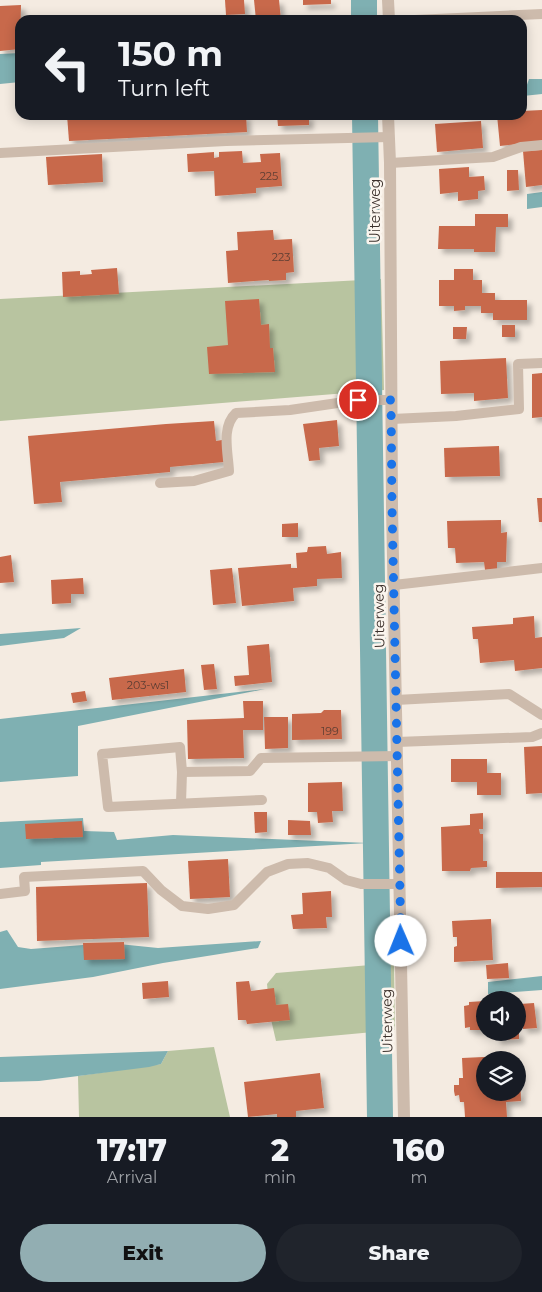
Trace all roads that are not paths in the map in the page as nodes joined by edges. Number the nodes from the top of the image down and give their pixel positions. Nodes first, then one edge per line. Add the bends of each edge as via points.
1 (388, 0) edge
2 (542, 14) edge
3 (389, 15) edge
4 (521, 15) edge
5 (388, 120) edge
6 (389, 137) junction
7 (542, 145) edge
8 (0, 153) edge
9 (390, 163) junction
10 (542, 363) edge
11 (391, 400) junction
12 (392, 419) junction
13 (160, 483) dead end
14 (542, 568) edge
15 (394, 585) junction
16 (396, 700) junction
17 (542, 715) edge
18 (542, 733) edge
19 (397, 742) junction
20 (397, 756) junction
21 (182, 772) junction
22 (262, 800) dead end
23 (181, 804) junction
24 (400, 884) junction
25 (0, 894) edge
26 (404, 1117) edge

1 - 3 street
2 - 4 lane
5 - 6 street, Uiterweg
6 - 8 lane via 226,141
6 - 9 street, Uiterweg
7 - 9 lane via 521,147 493,157
9 - 11 street, Uiterweg
10 - 12 lane via 518,364 519,409
11 - 12 street, Uiterweg
11 - 13 lane via 358,400 290,410 236,413 228,424 229,471 194,481
12 - 15 street, Uiterweg
14 - 15 lane
15 - 16 street, Uiterweg
16 - 17 lane via 509,694
16 - 19 street, Uiterweg
18 - 19 lane via 532,737
19 - 20 street, Uiterweg
20 - 21 lane via 262,758 250,770
20 - 24 street, Uiterweg
21 - 23 lane
21 - 23 lane via 180,747 102,754 108,807
22 - 23 lane
24 - 25 lane via 369,885 346,880 328,868 308,863 288,864 267,872 234,905 208,909 182,906 142,871 24,877 25,891
24 - 26 street, Uiterweg

